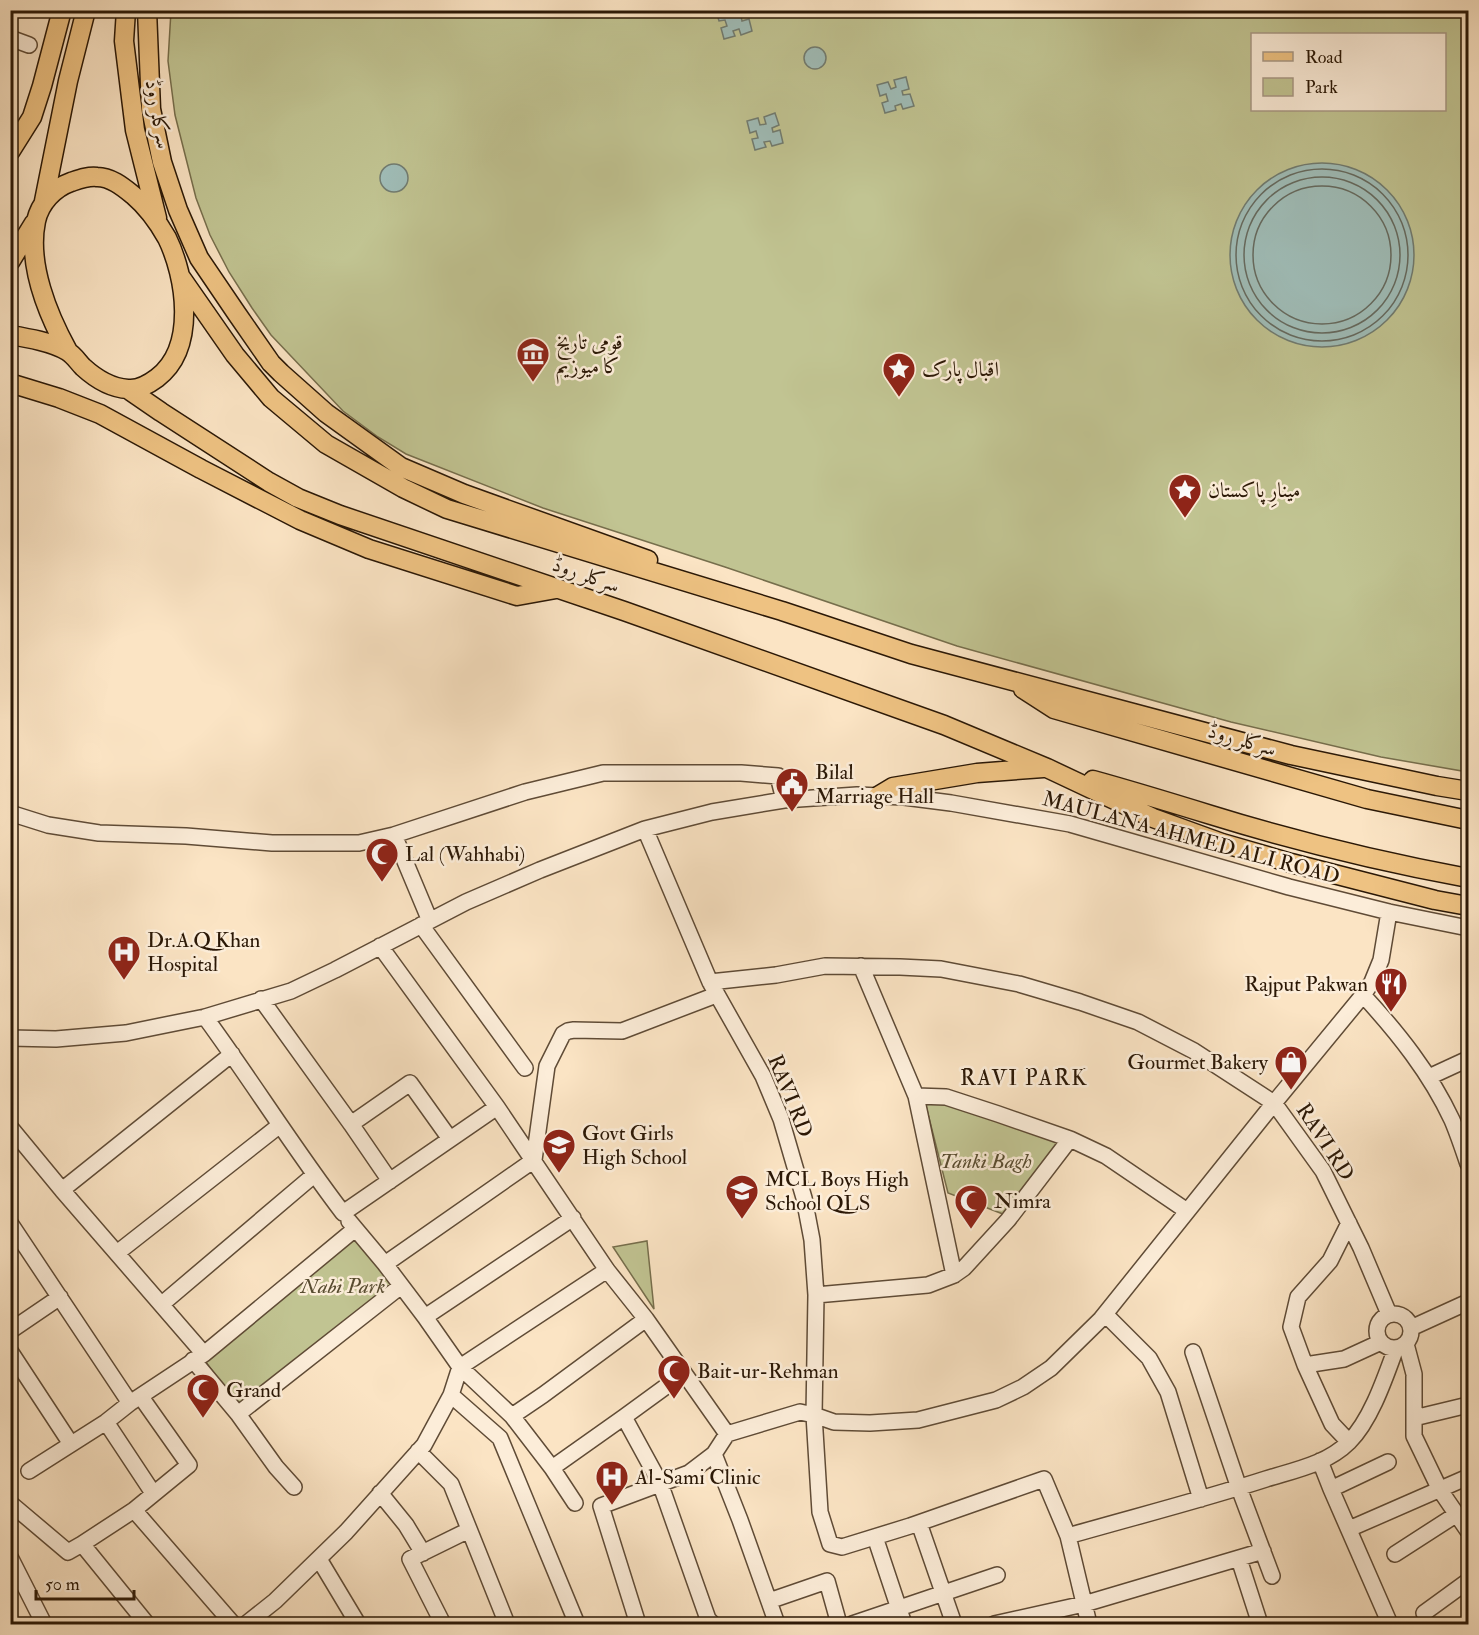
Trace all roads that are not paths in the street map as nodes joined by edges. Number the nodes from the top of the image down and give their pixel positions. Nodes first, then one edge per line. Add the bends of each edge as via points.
1 (62, 10) edge
2 (86, 10) edge
3 (126, 10) edge
4 (147, 10) edge
5 (10, 38) edge
6 (29, 45) dead end
7 (10, 152) edge
8 (40, 211) junction
9 (158, 223) junction
10 (10, 262) edge
11 (180, 276) junction
12 (10, 335) edge
13 (68, 351) junction
14 (10, 384) edge
15 (129, 390) junction
16 (686, 583) junction
17 (558, 589) junction
18 (1011, 681) junction
19 (1047, 768) junction
20 (1468, 791) edge
21 (878, 796) junction
22 (784, 800) junction
23 (10, 813) edge
24 (1468, 820) edge
25 (645, 829) junction
26 (394, 835) junction
27 (1222, 843) junction
28 (1215, 865) junction
29 (1468, 878) edge
30 (1468, 906) edge
31 (1389, 912) junction
32 (426, 923) junction
33 (1468, 928) edge
34 (380, 946) junction
35 (861, 966) junction
36 (713, 989) junction
37 (1363, 995) junction
38 (261, 999) junction
39 (205, 1017) junction
40 (10, 1038) edge
41 (232, 1053) junction
42 (1468, 1059) edge
43 (525, 1068) dead end
44 (1429, 1077) junction
45 (916, 1096) junction
46 (1274, 1103) junction
47 (497, 1107) junction
48 (351, 1124) junction
49 (280, 1125) junction
50 (10, 1127) edge
51 (450, 1139) junction
52 (1070, 1139) junction
53 (534, 1160) junction
54 (1468, 1162) edge
55 (314, 1175) junction
56 (390, 1181) junction
57 (62, 1190) junction
58 (1187, 1211) junction
59 (343, 1213) junction
60 (573, 1218) junction
61 (10, 1223) edge
62 (1349, 1223) junction
63 (355, 1229) junction
64 (117, 1253) junction
65 (385, 1264) junction
66 (607, 1270) junction
67 (954, 1275) junction
68 (401, 1287) junction
69 (816, 1295) junction
70 (60, 1297) junction
71 (1468, 1302) edge
72 (162, 1304) junction
73 (1105, 1314) junction
74 (1389, 1314) junction
75 (425, 1317) junction
76 (646, 1319) junction
77 (1411, 1328) junction
78 (10, 1331) edge
79 (1381, 1342) junction
80 (1401, 1346) junction
81 (10, 1351) edge
82 (1193, 1352) dead end
83 (198, 1357) junction
84 (1305, 1365) junction
85 (460, 1367) junction
86 (683, 1374) junction
87 (451, 1395) junction
88 (135, 1400) junction
89 (1468, 1405) edge
90 (238, 1414) junction
91 (814, 1415) junction
92 (512, 1416) junction
93 (624, 1417) junction
94 (1414, 1418) junction
95 (106, 1422) junction
96 (727, 1434) junction
97 (1349, 1442) junction
98 (71, 1444) junction
99 (418, 1451) junction
100 (714, 1455) junction
101 (1320, 1461) junction
102 (1388, 1462) dead end
103 (552, 1468) junction
104 (29, 1471) dead end
105 (1468, 1477) edge
106 (660, 1483) junction
107 (294, 1487) dead end
108 (1239, 1488) junction
109 (1331, 1489) junction
110 (1440, 1490) junction
111 (153, 1493) junction
112 (380, 1493) junction
113 (1202, 1499) junction
114 (10, 1503) edge
115 (575, 1503) dead end
116 (134, 1510) junction
117 (1457, 1514) junction
118 (919, 1523) junction
119 (1348, 1529) junction
120 (469, 1530) junction
121 (1468, 1531) edge
122 (1068, 1536) junction
123 (875, 1537) junction
124 (82, 1544) junction
125 (1263, 1551) junction
126 (423, 1553) junction
127 (1395, 1554) dead end
128 (10, 1557) edge
129 (319, 1559) junction
130 (1239, 1559) junction
131 (997, 1575) dead end
132 (1272, 1576) dead end
133 (1468, 1581) edge
134 (943, 1594) junction
135 (769, 1600) junction
136 (1084, 1604) junction
137 (899, 1609) junction
138 (1424, 1613) dead end
139 (1047, 1619) edge
140 (44, 1624) edge
141 (147, 1624) edge
142 (234, 1624) edge
143 (246, 1624) edge
144 (358, 1624) edge
145 (443, 1624) edge
146 (507, 1624) edge
147 (577, 1624) edge
148 (638, 1624) edge
149 (709, 1624) edge
150 (777, 1624) edge
151 (839, 1624) edge
152 (852, 1624) edge
153 (904, 1624) edge
154 (954, 1624) edge
155 (994, 1624) edge
156 (1089, 1624) edge
157 (1260, 1624) edge
158 (1390, 1624) edge

1 - 7 main road via 32,117
2 - 8 main road
3 - 9 main road, سرکلر روڈ via 124,41 135,130
4 - 16 main road via 151,109 162,162 178,210 199,258 271,363 332,418 401,467 464,494 644,557
5 - 6 street
8 - 9 main road via 55,190 65,184 100,177 120,185
8 - 10 main road
8 - 13 main road via 34,239 41,284 51,317
9 - 11 main road
11 - 15 main road via 184,315 175,355 160,375
11 - 16 main road, سرکلر روڈ via 235,355 271,398 326,444 447,509
12 - 13 main road
13 - 15 main road via 93,375
14 - 17 main road via 100,414 300,520 369,549 517,596
15 - 17 main road, سرکلر روڈ via 298,498 340,516
16 - 18 main road, سرکلر روڈ via 911,654
17 - 19 main road, سرکلر روڈ via 944,725
18 - 20 main road, سرکلر روڈ via 1291,755
18 - 24 main road, سرکلر روڈ via 1054,709 1367,799
19 - 21 main road via 977,773 893,787
19 - 27 main road, سرکلر روڈ via 1154,818
19 - 29 main road, سرکلر روڈ via 1315,844
21 - 22 street, MAULANA AHMED ALI ROAD
21 - 28 street, MAULANA AHMED ALI ROAD via 951,803 1070,824
22 - 25 street, MAULANA AHMED ALI ROAD
22 - 26 street via 778,776 603,773 525,792
23 - 26 street via 48,825 99,833 272,843 359,843
25 - 32 street, MAULANA AHMED ALI ROAD via 529,874
25 - 36 street
26 - 32 street
27 - 28 street
27 - 30 main road, سرکلر روڈ
28 - 31 street, MAULANA AHMED ALI ROAD
31 - 33 street, MAULANA AHMED ALI ROAD
31 - 37 street via 1381,960
32 - 34 street, MAULANA AHMED ALI ROAD
32 - 43 street
34 - 38 street, MAULANA AHMED ALI ROAD via 291,991
34 - 47 street
35 - 36 street, RAVI RD via 825,966
35 - 45 street
35 - 46 street, RAVI RD via 941,969 1019,984 1080,1002 1138,1022 1194,1051
36 - 53 street via 622,1030 574,1030 563,1034 547,1066
36 - 69 street, RAVI RD via 764,1076 781,1119 804,1198
37 - 44 street via 1404,1041
37 - 46 street
38 - 39 street, MAULANA AHMED ALI ROAD
38 - 48 street
39 - 40 street, MAULANA AHMED ALI ROAD via 126,1034
39 - 41 street
41 - 49 street
41 - 57 street
42 - 44 street
44 - 54 street
45 - 52 street via 946,1097
45 - 67 street
46 - 58 street
46 - 62 street, RAVI RD via 1323,1171
47 - 51 street
47 - 53 street
48 - 51 street via 410,1083
48 - 56 street
49 - 55 street
49 - 64 street
50 - 57 street
51 - 56 street
52 - 58 street via 1106,1156
52 - 67 street via 1008,1220
53 - 60 street
53 - 65 street
55 - 59 street
55 - 72 street
56 - 59 street
57 - 64 street
58 - 73 street
59 - 63 street
60 - 66 street
60 - 75 street
61 - 70 street
62 - 74 street, RAVI RD
62 - 84 street via 1330,1261 1298,1297 1291,1327
63 - 65 street
63 - 83 street
64 - 72 street
65 - 68 street
66 - 76 street
66 - 85 street
67 - 69 street via 928,1285
68 - 75 street
68 - 90 street
69 - 91 street, RAVI RD
70 - 78 street
70 - 88 street
71 - 77 street
72 - 83 street
73 - 91 street via 1051,1368 996,1400 918,1420 834,1422
73 - 113 street via 1149,1358 1168,1392
74 - 77 street via 1406,1318
74 - 79 street via 1377,1326
75 - 85 street
76 - 86 street
76 - 92 street
77 - 80 street via 1409,1339
79 - 80 street via 1390,1348
79 - 84 street via 1344,1359
80 - 94 street via 1414,1374
80 - 97 street via 1360,1430
81 - 98 street
82 - 108 street
83 - 88 street
83 - 90 street
84 - 97 street via 1332,1424
85 - 87 street
85 - 92 street
86 - 93 street
86 - 96 street
87 - 99 street
87 - 147 street via 501,1438
88 - 95 street
88 - 111 street via 189,1465
89 - 94 street
90 - 107 street
91 - 96 street via 800,1412
91 - 123 street, RAVI RD via 820,1512 830,1544 842,1547
92 - 103 street
93 - 103 street
93 - 106 street
94 - 110 street via 1414,1436
95 - 98 street
95 - 111 street
96 - 100 street
97 - 101 street
98 - 104 street
99 - 112 street
99 - 120 street via 451,1484
100 - 106 street via 689,1473
100 - 135 street
101 - 108 street
101 - 109 street
102 - 109 street
103 - 115 street
105 - 110 street
106 - 148 street via 601,1506
106 - 149 street
108 - 113 street
108 - 125 street
109 - 119 street
110 - 117 street
110 - 119 street
111 - 116 street
112 - 126 street
112 - 129 street
113 - 122 street
114 - 124 street via 69,1552
116 - 124 street
116 - 142 street
117 - 121 street
117 - 127 street
118 - 122 street via 1044,1479
118 - 123 street
118 - 134 street
119 - 158 street
120 - 126 street
120 - 146 street
122 - 136 street
123 - 137 street
124 - 141 street
125 - 130 street
125 - 132 street
126 - 145 street via 410,1559
128 - 140 street
129 - 143 street
129 - 144 street
130 - 136 street
130 - 157 street
131 - 134 street
133 - 138 street
134 - 137 street
134 - 154 street
135 - 150 street
135 - 151 street via 827,1581
136 - 139 street
136 - 156 street
137 - 152 street
137 - 153 street
139 - 155 street

